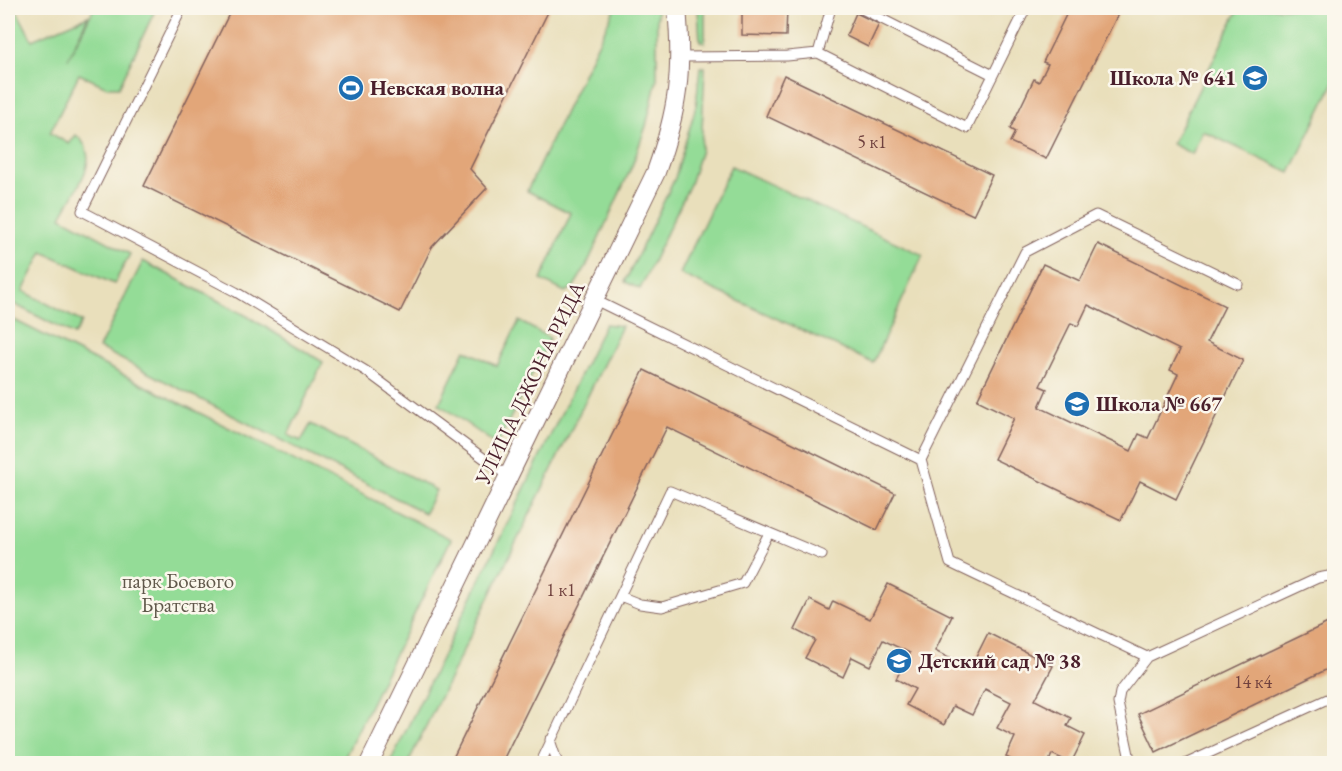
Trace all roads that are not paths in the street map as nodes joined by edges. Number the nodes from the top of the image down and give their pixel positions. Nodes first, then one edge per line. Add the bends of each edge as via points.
1 (182, 8) edge
2 (677, 8) edge
3 (831, 8) edge
4 (860, 8) edge
5 (1026, 8) edge
6 (818, 53) junction
7 (682, 57) junction
8 (993, 75) junction
9 (1238, 284) dead end
10 (595, 300) junction
11 (921, 460) junction
12 (509, 477) junction
13 (769, 533) junction
14 (822, 555) dead end
15 (1335, 574) edge
16 (620, 596) junction
17 (1147, 657) junction
18 (1335, 696) edge
19 (550, 740) junction
20 (369, 764) edge
21 (540, 764) edge
22 (558, 764) edge
23 (1131, 764) edge
24 (1185, 764) edge

1 - 12 lane via 82,211 236,292 366,371
2 - 7 street, УЛИЦА ДЖОНА РИДА
3 - 6 lane
4 - 8 lane
5 - 8 lane
6 - 7 lane
6 - 8 lane via 967,128
7 - 10 street, УЛИЦА ДЖОНА РИДА via 677,101 660,162
9 - 11 lane via 1096,215 1025,252
10 - 11 lane
10 - 12 street, УЛИЦА ДЖОНА РИДА
11 - 17 lane via 950,563
12 - 20 street, УЛИЦА ДЖОНА РИДА
13 - 14 lane
13 - 16 lane via 743,583 662,607
13 - 16 lane via 670,491
15 - 17 lane via 1318,578
16 - 19 lane
17 - 23 lane via 1120,692 1118,703
18 - 24 lane
19 - 21 lane
19 - 22 lane

